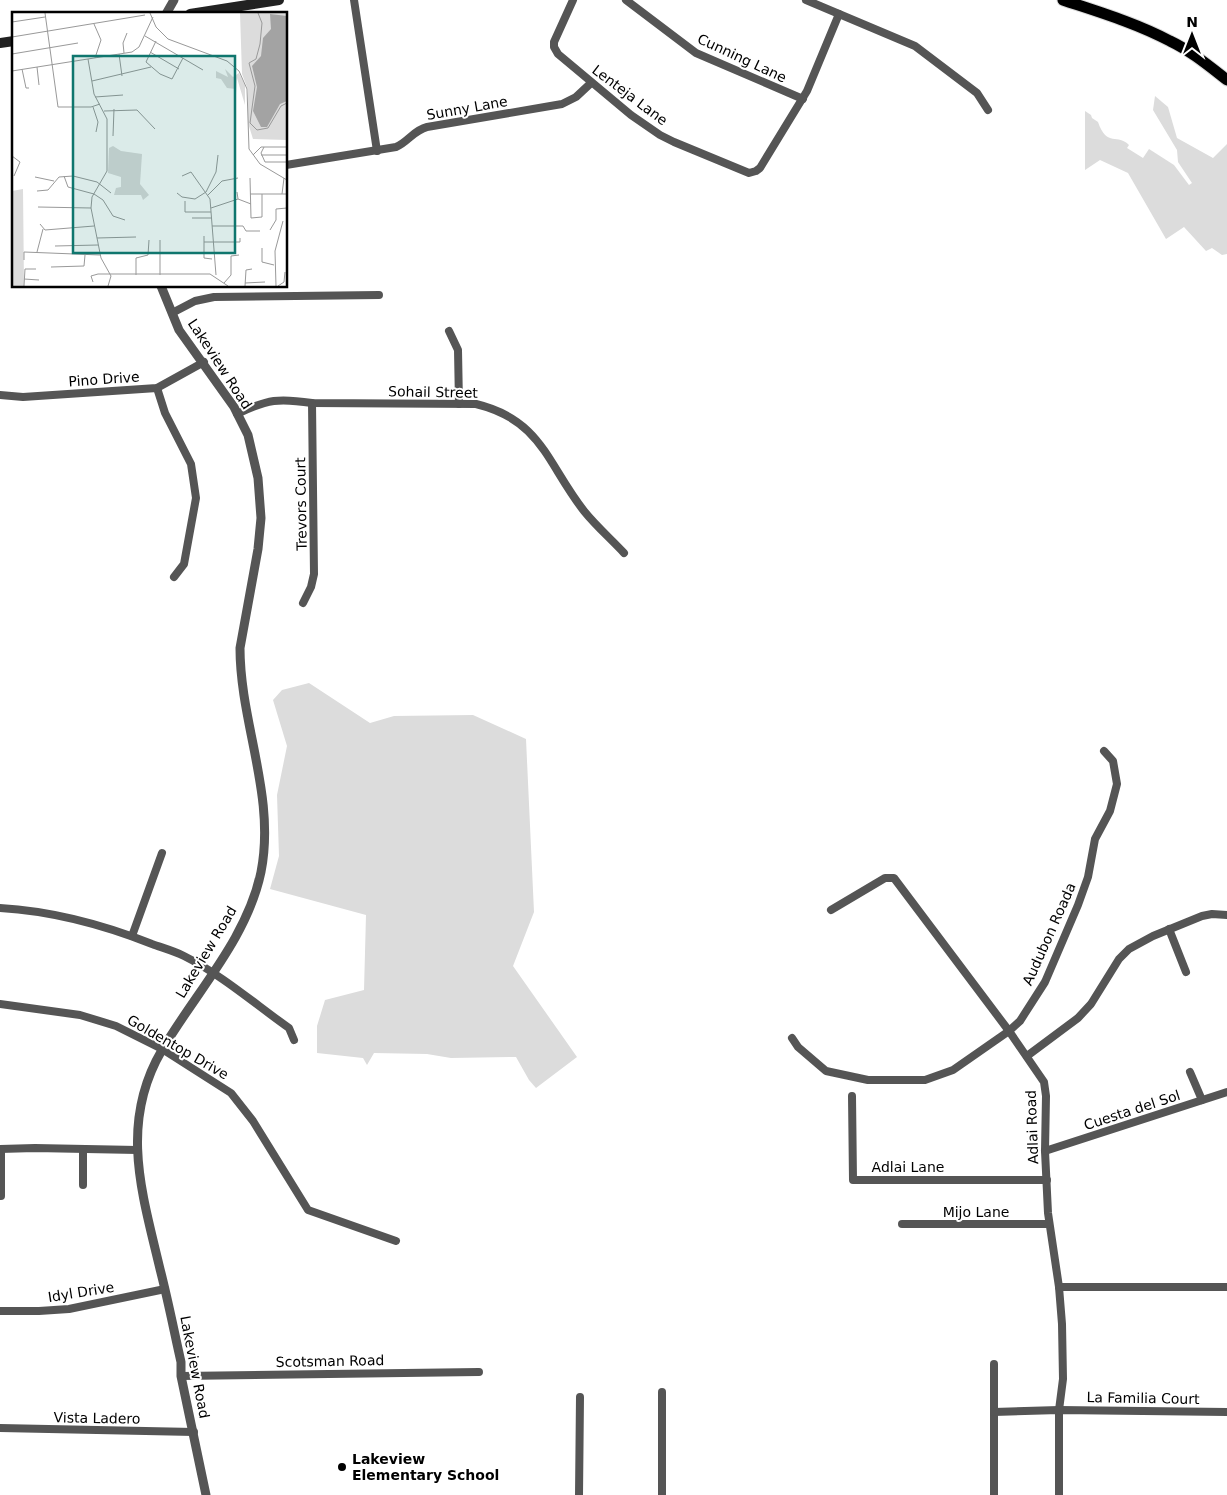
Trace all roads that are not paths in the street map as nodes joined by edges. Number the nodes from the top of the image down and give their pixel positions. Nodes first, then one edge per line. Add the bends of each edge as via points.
1 (174, 0) edge
2 (279, 0) edge
3 (354, 0) edge
4 (573, 0) edge
5 (626, 0) edge
6 (806, 0) edge
7 (1063, 0) edge
8 (167, 12) edge
9 (203, 12) edge
10 (839, 14) junction
11 (1227, 80) edge
12 (591, 83) junction
13 (803, 99) junction
14 (988, 110) dead end
15 (377, 150) junction
16 (288, 166) edge
17 (162, 288) edge
18 (379, 295) dead end
19 (172, 314) junction
20 (449, 331) dead end
21 (204, 362) junction
22 (157, 388) junction
23 (0, 396) edge
24 (312, 404) junction
25 (459, 404) junction
26 (237, 414) junction
27 (624, 553) dead end
28 (174, 577) dead end
29 (303, 603) dead end
30 (1104, 751) dead end
31 (162, 854) dead end
32 (0, 908) edge
33 (831, 910) dead end
34 (1227, 915) edge
35 (1169, 929) junction
36 (132, 936) junction
37 (1186, 972) dead end
38 (212, 973) junction
39 (0, 1004) edge
40 (1009, 1031) junction
41 (792, 1038) dead end
42 (294, 1040) dead end
43 (162, 1049) junction
44 (1027, 1056) junction
45 (1190, 1072) dead end
46 (1227, 1092) edge
47 (852, 1096) dead end
48 (1202, 1100) junction
49 (0, 1149) edge
50 (83, 1150) junction
51 (137, 1150) junction
52 (1045, 1151) junction
53 (1047, 1180) junction
54 (83, 1185) dead end
55 (1, 1196) edge
56 (902, 1224) dead end
57 (1049, 1224) junction
58 (396, 1241) dead end
59 (1227, 1287) edge
60 (1059, 1288) junction
61 (165, 1289) junction
62 (0, 1311) edge
63 (994, 1364) dead end
64 (479, 1372) dead end
65 (181, 1376) junction
66 (662, 1392) dead end
67 (580, 1397) dead end
68 (1059, 1410) junction
69 (994, 1412) junction
70 (1227, 1412) edge
71 (0, 1428) edge
72 (194, 1432) junction
73 (206, 1495) edge
74 (579, 1495) edge
75 (662, 1495) edge
76 (994, 1495) edge
77 (1059, 1495) edge

1 - 8 street
2 - 9 main road
3 - 15 street
4 - 12 street, Lenteja Lane via 554,47
5 - 13 street, Cunning Lane via 696,53
6 - 10 street
7 - 11 main road via 1171,41
10 - 13 street
10 - 14 street via 915,46 977,93
12 - 13 street, Lenteja Lane via 664,137 744,173 754,172 762,164
12 - 15 street, Sunny Lane via 576,97 562,104 427,127 398,146
15 - 16 street, Sunny Lane
17 - 19 street, Lakeview Road
18 - 19 street via 214,297 195,301
19 - 21 street, Lakeview Road
20 - 25 street via 458,350
21 - 22 street, Pino Drive
21 - 26 street, Lakeview Road
22 - 23 street, Pino Drive
22 - 28 street via 165,413 191,464 196,498 184,564
24 - 25 street, Sohail Street
24 - 26 street, Sohail Street via 273,400
24 - 29 street, Trevors Court via 314,574
25 - 27 street, Sohail Street via 490,407 525,426 584,511
26 - 38 street, Lakeview Road via 248,435 258,478 261,518 240,664 265,816 260,873 249,907
30 - 40 street, Audubon Roada via 1114,762 1117,784 1110,811 1095,839 1088,877 1045,982
31 - 36 street
32 - 36 street via 88,922
33 - 40 street, Adlai Road via 886,878 894,878
34 - 35 street via 1202,916
35 - 37 street
35 - 44 street via 1129,949 1078,1018
36 - 38 street via 184,956
38 - 42 street via 289,1028
38 - 43 street, Lakeview Road
39 - 43 street, Goldentop Drive via 80,1015 116,1026
40 - 41 street, Audubon Roada via 953,1070 925,1080 868,1080 826,1071
40 - 44 street, Adlai Road
43 - 51 street, Lakeview Road via 150,1071 142,1103
43 - 58 street, Goldentop Drive via 231,1093 253,1121 308,1210
44 - 52 street, Adlai Road via 1044,1082
45 - 48 street
46 - 48 street, Cuesta del Sol
47 - 53 street, Adlai Lane via 853,1180
48 - 52 street, Cuesta del Sol
49 - 50 street
49 - 55 street
50 - 51 street
50 - 54 street
51 - 61 street, Lakeview Road via 139,1181
52 - 53 street, Adlai Road
53 - 57 street, Adlai Road
56 - 57 street, Mijo Lane
57 - 60 street, Adlai Road
59 - 60 street
60 - 68 street, Adlai Road via 1063,1378
61 - 62 street, Idyl Drive via 69,1309
61 - 65 street, Lakeview Road via 181,1362
63 - 69 street
64 - 65 street, Scotsman Road
65 - 72 street, Lakeview Road
66 - 75 street
67 - 74 street
68 - 69 street, La Familia Court
68 - 70 street, La Familia Court
68 - 77 street, Adlai Road
69 - 76 street
71 - 72 street, Vista Ladero
72 - 73 street, Lakeview Road

